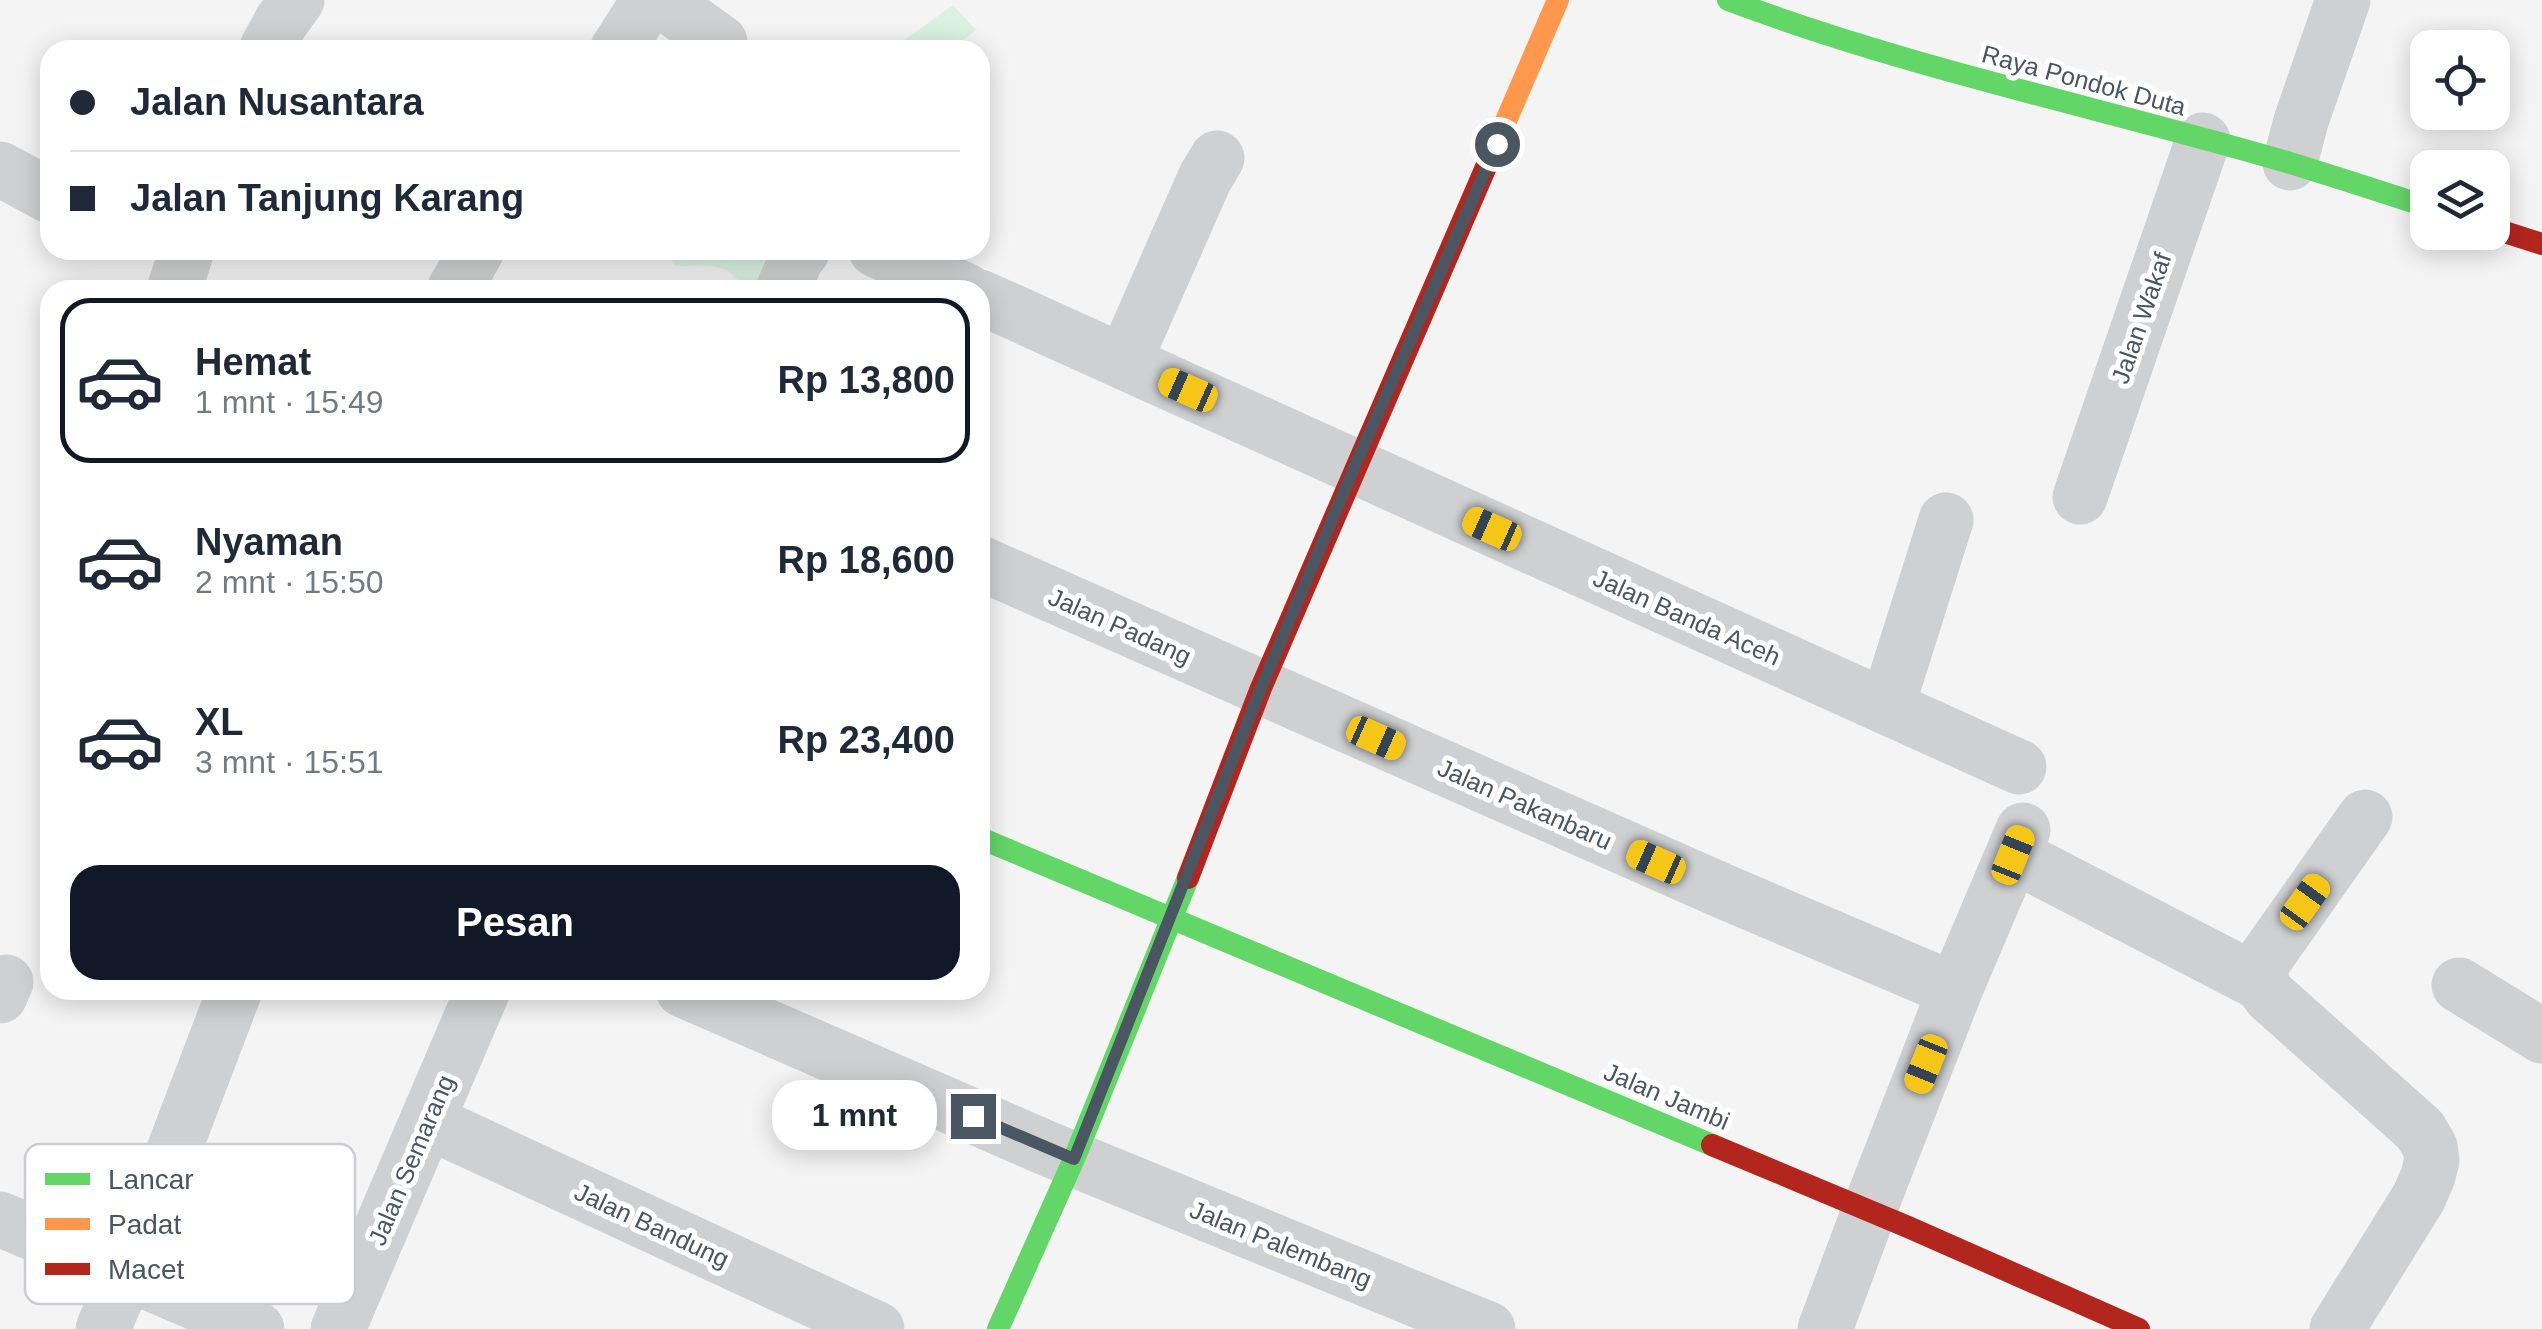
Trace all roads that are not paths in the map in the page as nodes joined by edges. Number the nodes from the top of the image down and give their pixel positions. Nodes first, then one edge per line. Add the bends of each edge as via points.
1 (297, 0) edge
2 (649, 0) edge
3 (660, 0) edge
4 (1558, 0) edge
5 (1728, 0) edge
6 (2343, 0) edge
7 (272, 40) edge
8 (624, 40) edge
9 (717, 40) edge
10 (2203, 140) junction
11 (1216, 158) dead end
12 (2290, 163) junction
13 (0, 169) edge
14 (40, 191) edge
15 (2410, 201) edge
16 (2510, 234) edge
17 (2542, 244) edge
18 (898, 260) edge
19 (943, 280) edge
20 (990, 302) edge
21 (1124, 362) junction
22 (1354, 468) junction
23 (2080, 497) dead end
24 (1946, 520) dead end
25 (990, 568) edge
26 (1261, 688) junction
27 (1887, 707) junction
28 (2019, 767) dead end
29 (2365, 817) dead end
30 (990, 842) edge
31 (1172, 918) junction
32 (2260, 984) junction
33 (2458, 985) dead end
34 (1955, 990) junction
35 (231, 1000) edge
36 (480, 1000) edge
37 (705, 1000) edge
38 (2542, 1036) edge
39 (428, 1121) junction
40 (176, 1144) edge
41 (1074, 1159) junction
42 (1869, 1210) junction
43 (0, 1219) edge
44 (25, 1229) edge
45 (355, 1290) edge
46 (114, 1304) edge
47 (200, 1304) edge
48 (349, 1304) edge
49 (103, 1329) edge
50 (257, 1329) edge
51 (338, 1329) edge
52 (878, 1329) edge
53 (998, 1329) edge
54 (1488, 1329) edge
55 (1825, 1329) edge
56 (2139, 1329) edge
57 (2337, 1329) edge

1 - 7 street
2 - 8 street
3 - 9 street
4 - 22 street
5 - 10 street, Raya Pondok Duta via 1962,76
6 - 12 street
10 - 12 street, Raya Pondok Duta
10 - 23 street, Jalan Wakaf
11 - 21 street
12 - 15 street, Raya Pondok Duta
13 - 14 street
16 - 17 street
18 - 19 street
20 - 21 street, Jalan Banda Aceh
21 - 22 street, Jalan Banda Aceh
22 - 26 street
22 - 27 street, Jalan Banda Aceh
24 - 27 street
25 - 26 street, Jalan Padang
26 - 31 street
26 - 34 street, Jalan Pakanbaru
27 - 28 street, Jalan Banda Aceh
29 - 32 street via 2265,959
30 - 31 street, Jalan Jambi
31 - 41 street
31 - 42 street, Jalan Jambi
32 - 34 street via 2018,842
32 - 57 street via 2420,1130 2430,1147 2419,1197
33 - 38 street
34 - 42 street
35 - 40 street
36 - 39 street, Jalan Semarang
37 - 41 street, Jalan Palembang
39 - 45 street, Jalan Semarang
39 - 52 street, Jalan Bandung
41 - 53 street
41 - 54 street, Jalan Palembang
42 - 55 street
42 - 56 street, Jalan Jambi
43 - 44 street
46 - 49 street
47 - 50 street
48 - 51 street, Jalan Semarang

